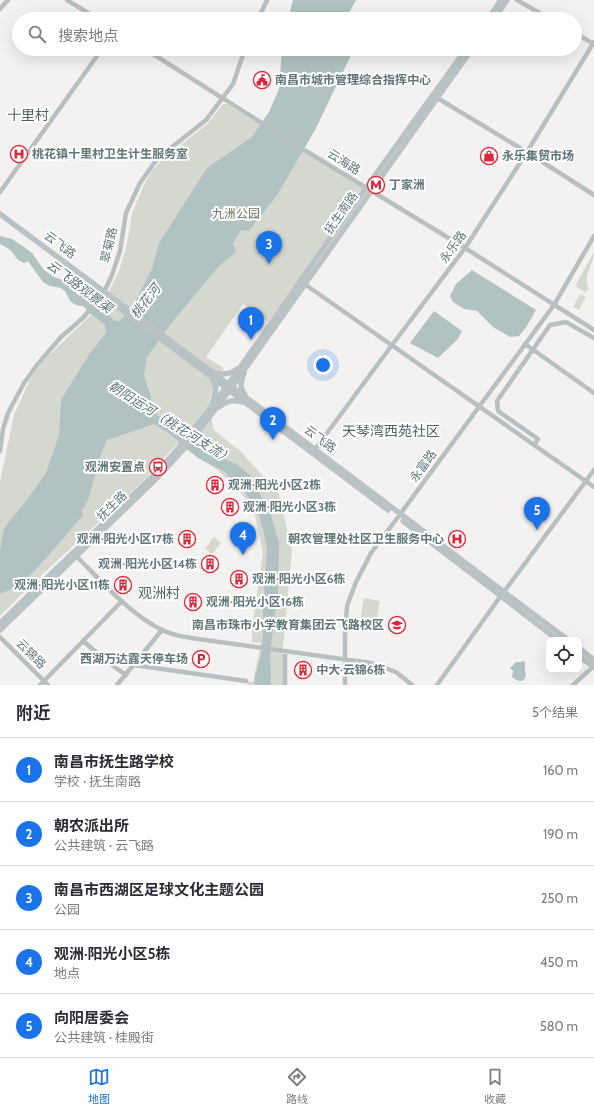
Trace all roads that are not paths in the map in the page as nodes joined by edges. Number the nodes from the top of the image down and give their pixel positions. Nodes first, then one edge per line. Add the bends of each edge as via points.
1 (8, 0) edge
2 (68, 0) edge
3 (266, 0) edge
4 (501, 0) edge
5 (507, 0) edge
6 (517, 0) edge
7 (0, 9) edge
8 (87, 12) edge
9 (261, 12) edge
10 (493, 12) edge
11 (499, 12) edge
12 (538, 12) edge
13 (582, 37) edge
14 (594, 43) edge
15 (97, 56) edge
16 (157, 56) edge
17 (243, 56) edge
18 (461, 56) edge
19 (467, 56) edge
20 (435, 97) junction
21 (223, 98) junction
22 (527, 152) junction
23 (369, 189) junction
24 (0, 192) edge
25 (594, 195) edge
26 (0, 214) edge
27 (0, 218) edge
28 (594, 236) edge
29 (465, 248) junction
30 (302, 283) junction
31 (103, 294) junction
32 (554, 305) junction
33 (594, 330) edge
34 (594, 338) edge
35 (526, 344) junction
36 (392, 345) junction
37 (533, 350) junction
38 (244, 365) junction
39 (211, 374) junction
40 (229, 387) junction
41 (594, 394) edge
42 (246, 400) junction
43 (479, 406) junction
44 (213, 408) junction
45 (0, 419) edge
46 (5, 423) junction
47 (534, 445) junction
48 (0, 451) edge
49 (314, 451) junction
50 (594, 470) edge
51 (586, 481) junction
52 (594, 487) edge
53 (399, 516) junction
54 (75, 554) junction
55 (502, 594) junction
56 (122, 601) junction
57 (0, 623) edge
58 (0, 630) edge
59 (162, 630) junction
60 (0, 637) edge
61 (554, 637) edge
62 (564, 637) edge
63 (83, 641) junction
64 (582, 650) edge
65 (285, 651) junction
66 (582, 658) edge
67 (345, 659) junction
68 (594, 660) edge
69 (134, 665) junction
70 (594, 667) edge
71 (126, 675) junction
72 (246, 681) dead end
73 (42, 683) edge
74 (48, 685) edge
75 (117, 685) edge
76 (285, 685) edge
77 (345, 685) edge
78 (412, 685) edge
79 (437, 685) edge
80 (573, 685) edge

1 - 7 street
2 - 8 street
3 - 9 street
4 - 10 main road
5 - 11 main road
6 - 12 street
13 - 14 street
14 - 22 street, 永乐路
15 - 24 street
16 - 21 street, 云海路
17 - 21 street, 翠菊路 via 233,84
18 - 20 main road, 抚生南路
19 - 20 main road, 抚生南路
20 - 22 street
20 - 23 main road, 抚生南路
21 - 23 street, 云海路
21 - 31 street, 翠菊路 via 206,120 158,159 140,182 126,213 120,251
22 - 25 street
22 - 29 street, 永乐路
23 - 29 street, 云海路
23 - 30 main road, 抚生南路
26 - 31 main road, 云飞路
27 - 31 main road, 云飞路
28 - 32 street, 永富路
29 - 32 street, 云海路
29 - 36 street, 永乐路
30 - 36 street
30 - 38 main road, 抚生南路
31 - 39 main road, 云飞路
31 - 46 street, 翠菊路 via 37,364 24,383
32 - 33 street, 云海路
32 - 35 street, 永富路
34 - 37 street via 566,322 550,325
35 - 37 street
35 - 43 street, 永富路
36 - 43 street
36 - 49 street, 永乐路
37 - 41 street
37 - 47 street via 497,401 498,411 538,438
38 - 39 main road via 229,374
38 - 40 main road, 抚生南路
38 - 42 main road via 241,386
39 - 40 main road, 云飞路
39 - 44 main road via 216,388
40 - 42 main road, 云飞路
40 - 44 main road, 抚生路
42 - 44 main road via 233,400
42 - 49 main road, 云飞路
43 - 47 street
43 - 53 street, 永富路
44 - 54 main road, 抚生路 via 159,476
45 - 46 street
46 - 48 street, 翠菊路
47 - 51 street
49 - 53 main road, 云飞路
50 - 51 street
51 - 52 street
51 - 55 street
53 - 55 main road, 云飞路
53 - 67 street, 永富路 via 371,552 356,582 347,606
54 - 56 street
54 - 57 main road, 抚生路
54 - 58 main road, 抚生路
55 - 61 main road, 云飞路
55 - 62 main road, 云飞路
55 - 79 street
56 - 59 street
56 - 63 street
59 - 65 street via 174,635
59 - 69 street
60 - 73 street, 云锦路
63 - 71 street
63 - 73 street
64 - 68 main road
65 - 67 street
65 - 76 street
66 - 70 main road
67 - 77 street, 永富路
67 - 78 street via 371,663 396,672
69 - 71 street
69 - 72 street
70 - 80 street
71 - 75 street
73 - 74 street, 云锦路

